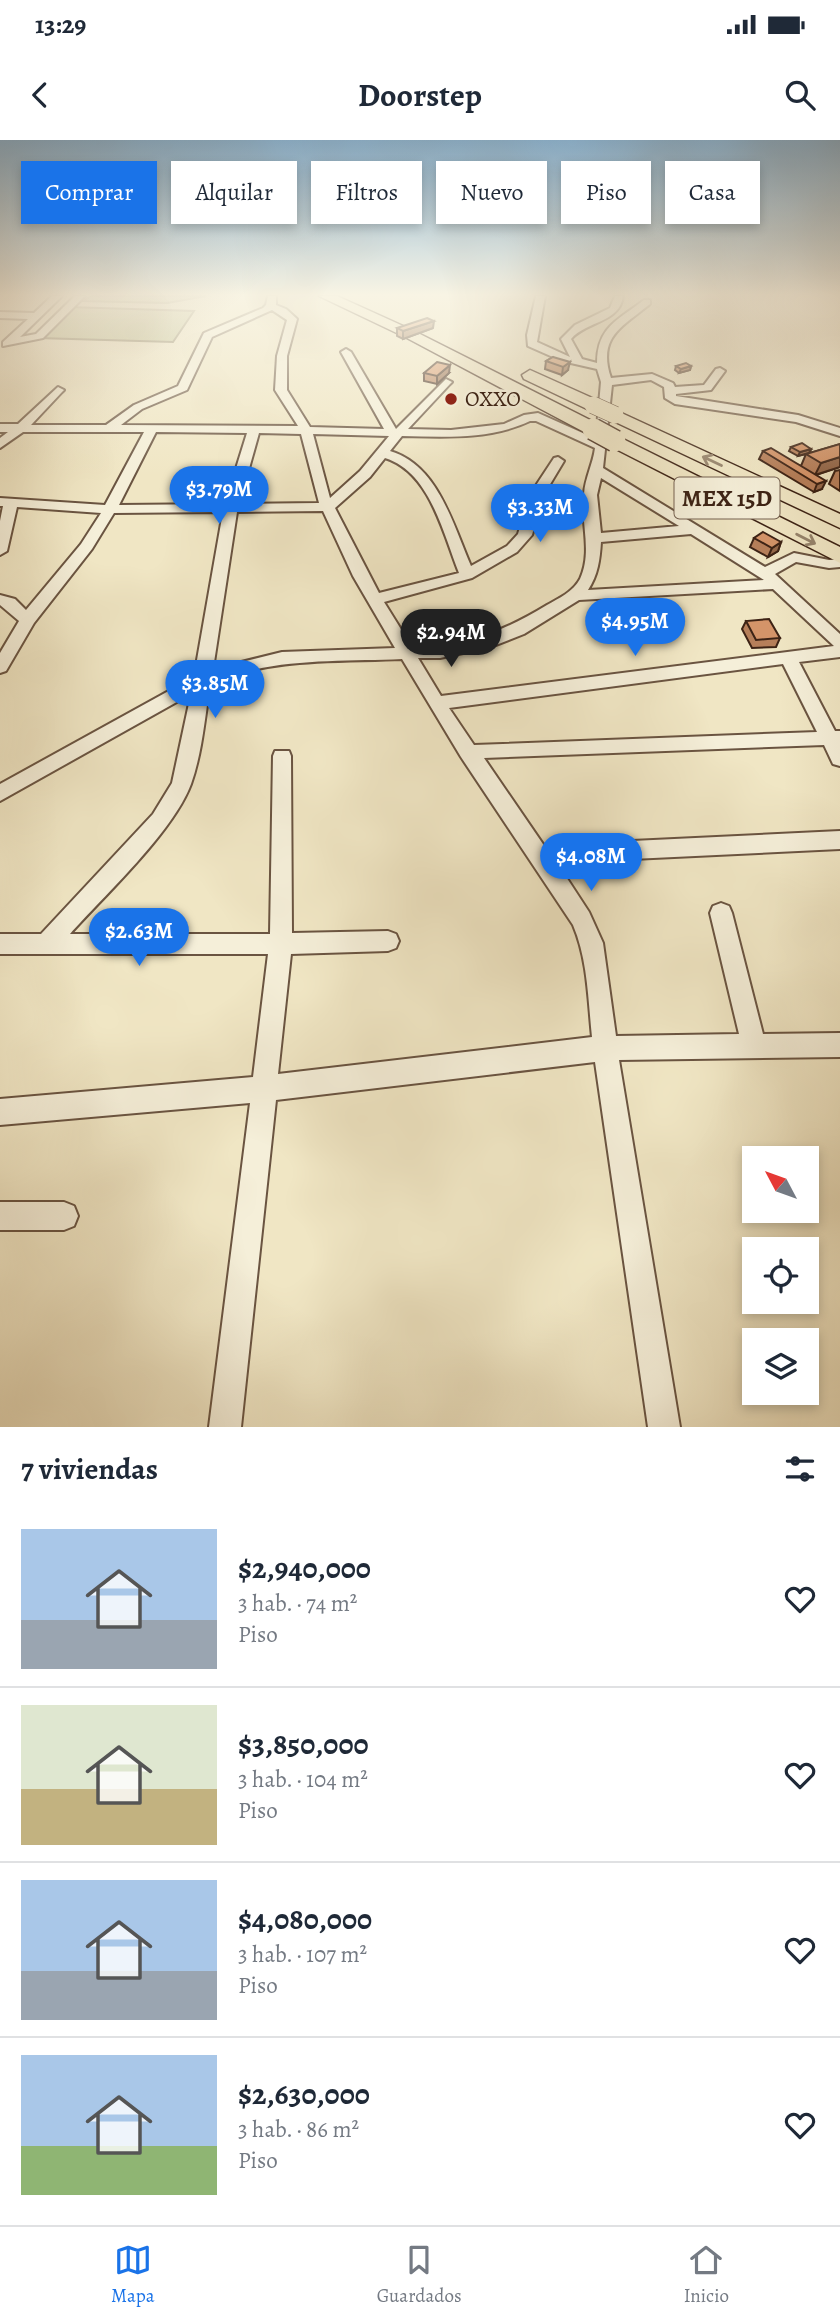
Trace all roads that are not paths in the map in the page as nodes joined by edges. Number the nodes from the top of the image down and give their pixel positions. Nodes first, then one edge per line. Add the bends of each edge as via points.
1 (198, 356) edge
2 (282, 356) edge
3 (348, 356) edge
4 (458, 356) edge
5 (474, 356) edge
6 (555, 356) edge
7 (574, 356) edge
8 (582, 356) edge
9 (604, 356) edge
10 (578, 362) junction
11 (604, 369) junction
12 (720, 371) dead end
13 (446, 382) dead end
14 (58, 390) dead end
15 (670, 391) junction
16 (22, 427) junction
17 (110, 427) junction
18 (0, 428) edge
19 (152, 428) junction
20 (254, 429) junction
21 (306, 430) junction
22 (395, 432) junction
23 (840, 432) edge
24 (603, 439) junction
25 (0, 444) edge
26 (382, 453) junction
27 (558, 461) dead end
28 (596, 469) junction
29 (5, 503) edge
30 (328, 507) junction
31 (231, 508) junction
32 (110, 509) junction
33 (840, 522) edge
34 (696, 529) junction
35 (594, 538) junction
36 (0, 551) edge
37 (840, 556) edge
38 (840, 563) edge
39 (765, 573) junction
40 (467, 575) junction
41 (778, 584) junction
42 (576, 595) junction
43 (0, 600) edge
44 (376, 600) junction
45 (27, 620) junction
46 (840, 643) edge
47 (840, 651) edge
48 (410, 654) junction
49 (789, 659) junction
50 (0, 667) edge
51 (201, 681) junction
52 (436, 703) junction
53 (835, 738) edge
54 (468, 752) junction
55 (282, 756) dead end
56 (840, 759) edge
57 (0, 793) edge
58 (840, 840) edge
59 (542, 859) junction
60 (721, 913) dead end
61 (388, 940) dead end
62 (281, 942) junction
63 (0, 944) edge
64 (45, 946) junction
65 (840, 1045) edge
66 (754, 1046) junction
67 (605, 1048) junction
68 (263, 1089) junction
69 (0, 1112) edge
70 (0, 1216) edge
71 (64, 1216) dead end
72 (225, 1427) edge
73 (664, 1427) edge

1 - 17 street via 183,388 138,407
2 - 21 street via 281,390
3 - 22 street
4 - 24 highway, MEX 15D
33 -> 5 highway, MEX 15D, bridge via 593,405
6 - 10 street
7 - 10 street
8 - 11 street
9 - 11 street
10 - 11 street
11 - 15 street via 652,377 669,385
11 - 24 street
12 - 15 street via 707,388
13 - 22 street
14 - 16 street
15 - 23 street via 671,398 679,402 798,419
16 - 17 street
16 - 18 street
16 - 25 street
17 - 19 street
19 - 20 street
19 - 32 street
20 - 21 street
20 - 31 street
21 - 22 street
21 - 30 street
22 - 24 street via 463,433 538,417
22 - 26 street
24 - 28 street
24 -> 37 highway, MEX 15D
26 - 30 street
26 - 40 street via 413,468 434,500
27 - 40 street via 540,488 520,543
28 - 34 street
28 - 35 street via 590,495
29 - 32 street
29 - 36 street
30 - 31 street
30 - 44 street
31 - 32 street
31 - 51 street
32 - 45 street via 87,546
34 - 35 street
34 - 39 street
35 - 42 street via 587,580
38 - 39 street via 794,557
39 - 41 street
40 - 44 street
41 - 42 street
41 - 46 street
42 - 48 street via 518,630 485,643
43 - 45 street
44 - 48 street
45 - 50 street
47 - 49 street
48 - 51 street via 282,658 228,669
48 - 52 street
49 - 52 street
49 - 53 street
51 - 57 street
51 - 64 street via 193,735 172,803
52 - 54 street
53 - 54 street
53 - 56 street
54 - 59 street
55 - 62 street
58 - 59 street
59 - 67 street via 592,943
60 - 66 street
61 - 62 street
62 - 64 street
62 - 68 street
63 - 64 street
65 - 66 street
66 - 67 street
67 - 68 street
67 - 73 street
68 - 69 street
68 - 72 street
70 - 71 street

